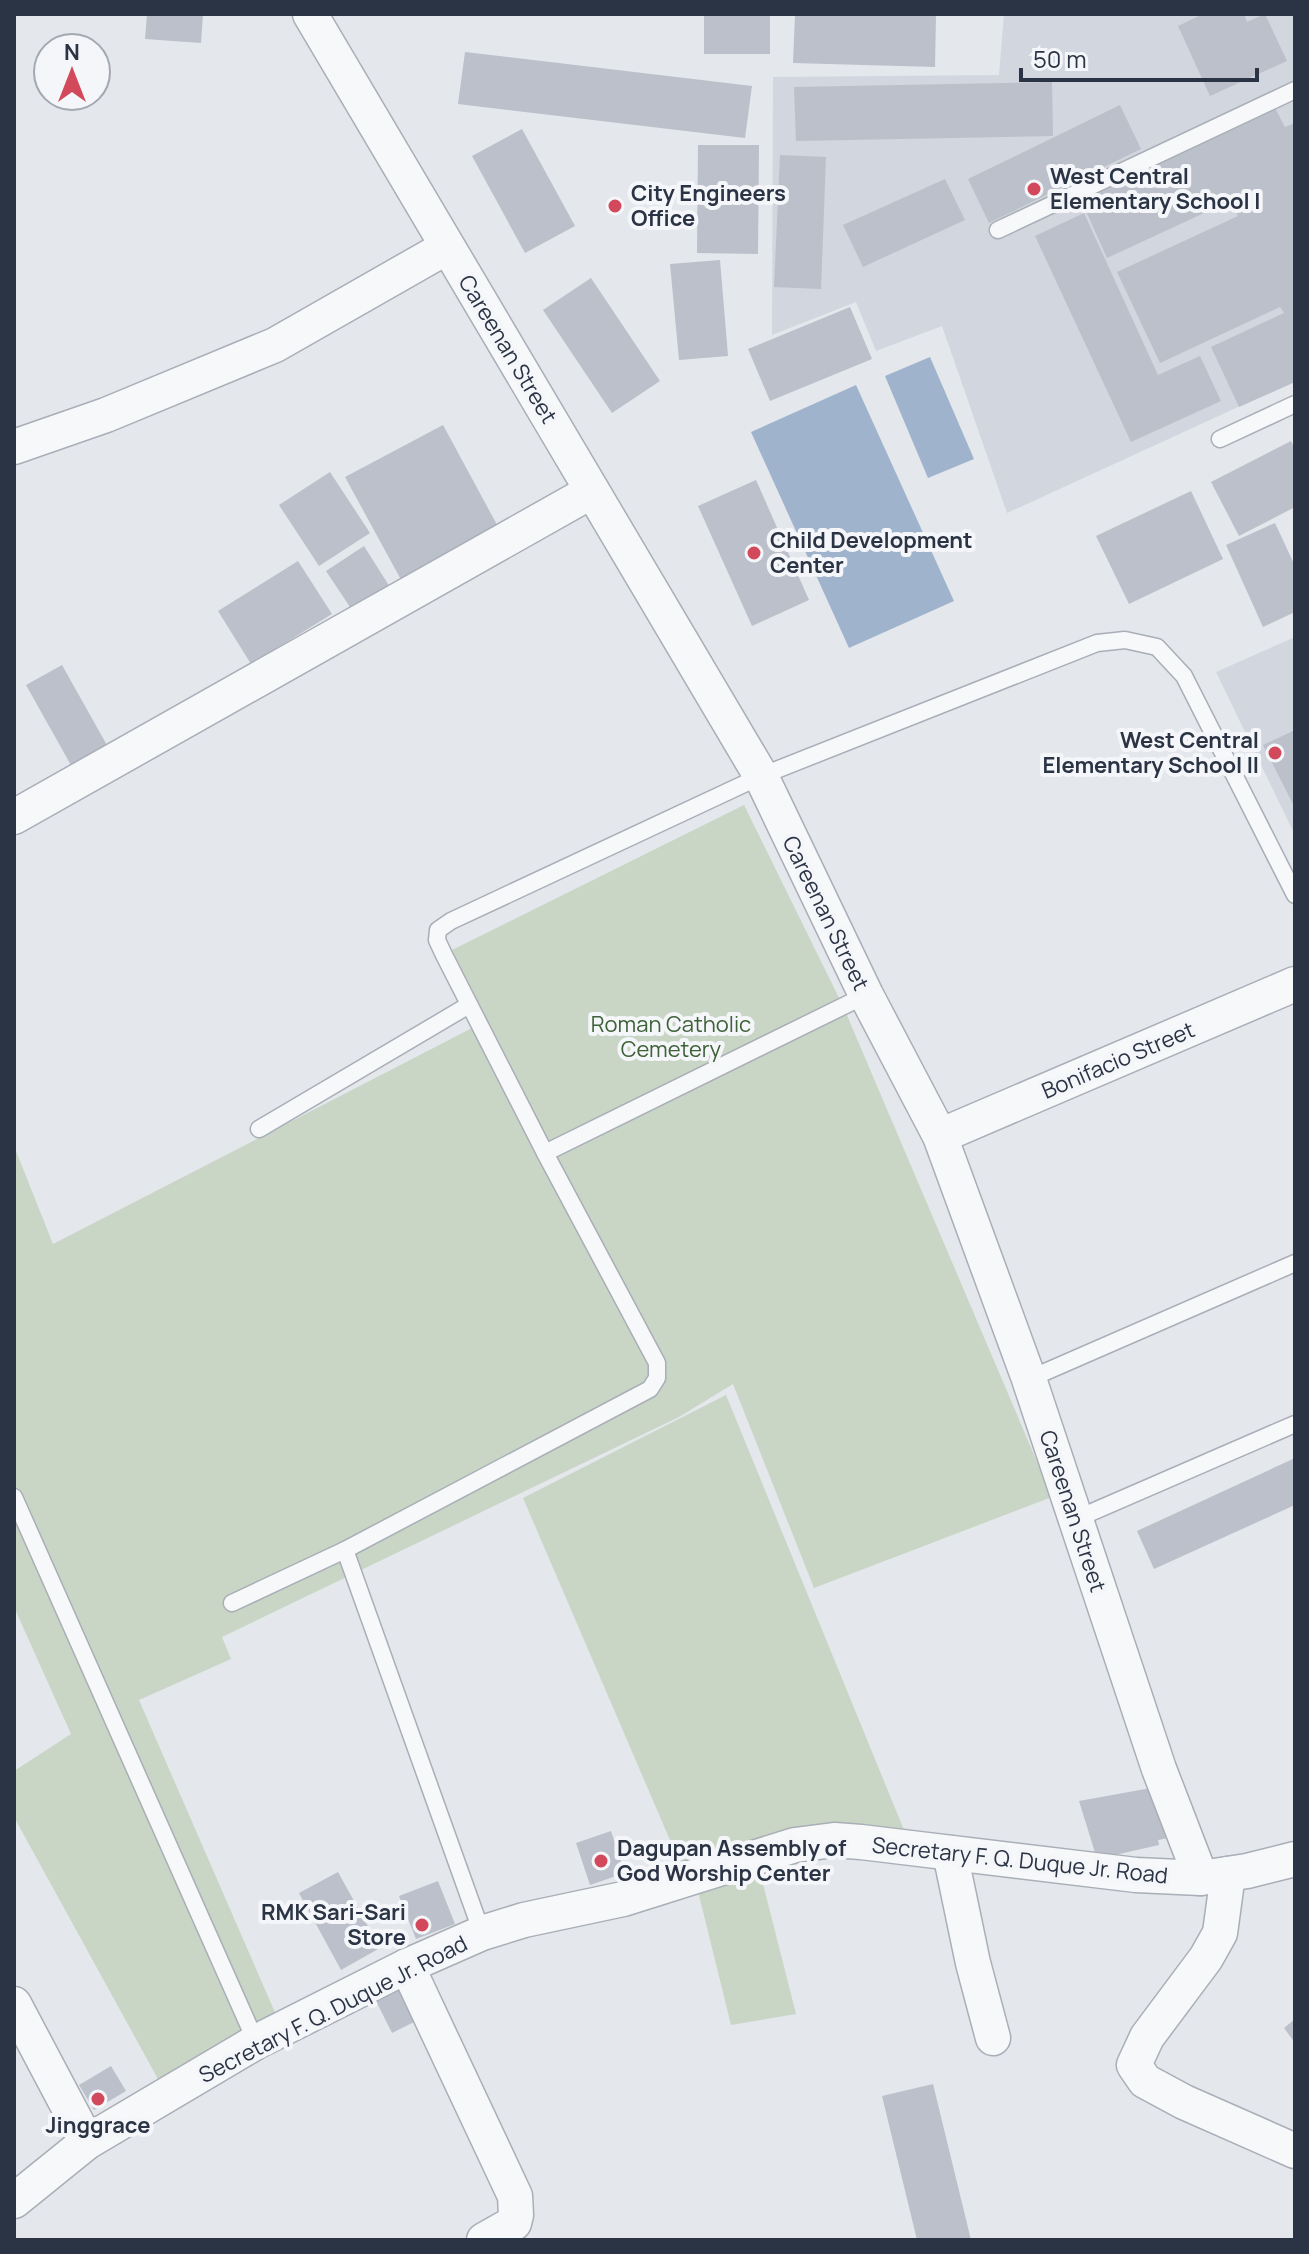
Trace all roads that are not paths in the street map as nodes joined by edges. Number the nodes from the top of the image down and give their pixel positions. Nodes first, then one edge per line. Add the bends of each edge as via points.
1 (310, 14) edge
2 (1295, 90) edge
3 (998, 230) dead end
4 (447, 247) junction
5 (1295, 404) edge
6 (1220, 439) dead end
7 (14, 447) edge
8 (592, 491) junction
9 (761, 776) junction
10 (14, 817) edge
11 (1295, 895) edge
12 (1295, 984) edge
13 (866, 995) junction
14 (469, 1005) junction
15 (259, 1129) dead end
16 (940, 1136) junction
17 (545, 1153) junction
18 (1295, 1263) edge
19 (1029, 1379) junction
20 (1295, 1424) edge
21 (14, 1497) edge
22 (1076, 1519) junction
23 (345, 1550) junction
24 (232, 1603) dead end
25 (950, 1853) junction
26 (1295, 1859) edge
27 (1214, 1876) junction
28 (482, 1933) junction
29 (407, 1966) junction
30 (14, 2004) edge
31 (993, 2038) dead end
32 (256, 2042) junction
33 (87, 2142) junction
34 (1295, 2151) edge
35 (14, 2201) edge
36 (484, 2240) edge

1 - 4 street, Careenan Street
2 - 3 lane
4 - 7 street via 275,345
4 - 8 street, Careenan Street
5 - 6 lane
8 - 9 street, Careenan Street
8 - 10 street
9 - 11 lane via 1097,643 1125,640 1157,647 1184,676
9 - 13 street, Careenan Street
9 - 14 lane via 438,930 437,940
12 - 16 street, Bonifacio Street
13 - 16 street, Careenan Street
13 - 17 lane
14 - 15 lane
14 - 17 lane
16 - 19 street, Careenan Street
17 - 23 lane via 657,1363 657,1378 650,1389
18 - 19 lane
19 - 22 street, Careenan Street
20 - 22 lane
21 - 32 lane
22 - 27 street, Careenan Street via 1159,1769
23 - 24 lane
23 - 28 lane
25 - 27 street, Secretary F. Q. Duque Jr. Road via 1136,1875
25 - 28 street, Secretary F. Q. Duque Jr. Road via 834,1840 795,1845 623,1899
25 - 31 street
26 - 27 street, Secretary F. Q. Duque Jr. Road
27 - 34 street via 1220,1933 1147,2037 1134,2065 1145,2081 1184,2102
28 - 29 street, Secretary F. Q. Duque Jr. Road
29 - 32 street, Secretary F. Q. Duque Jr. Road
29 - 36 street via 515,2196 514,2223
30 - 33 street
32 - 33 street, Secretary F. Q. Duque Jr. Road
33 - 35 street, Secretary F. Q. Duque Jr. Road

